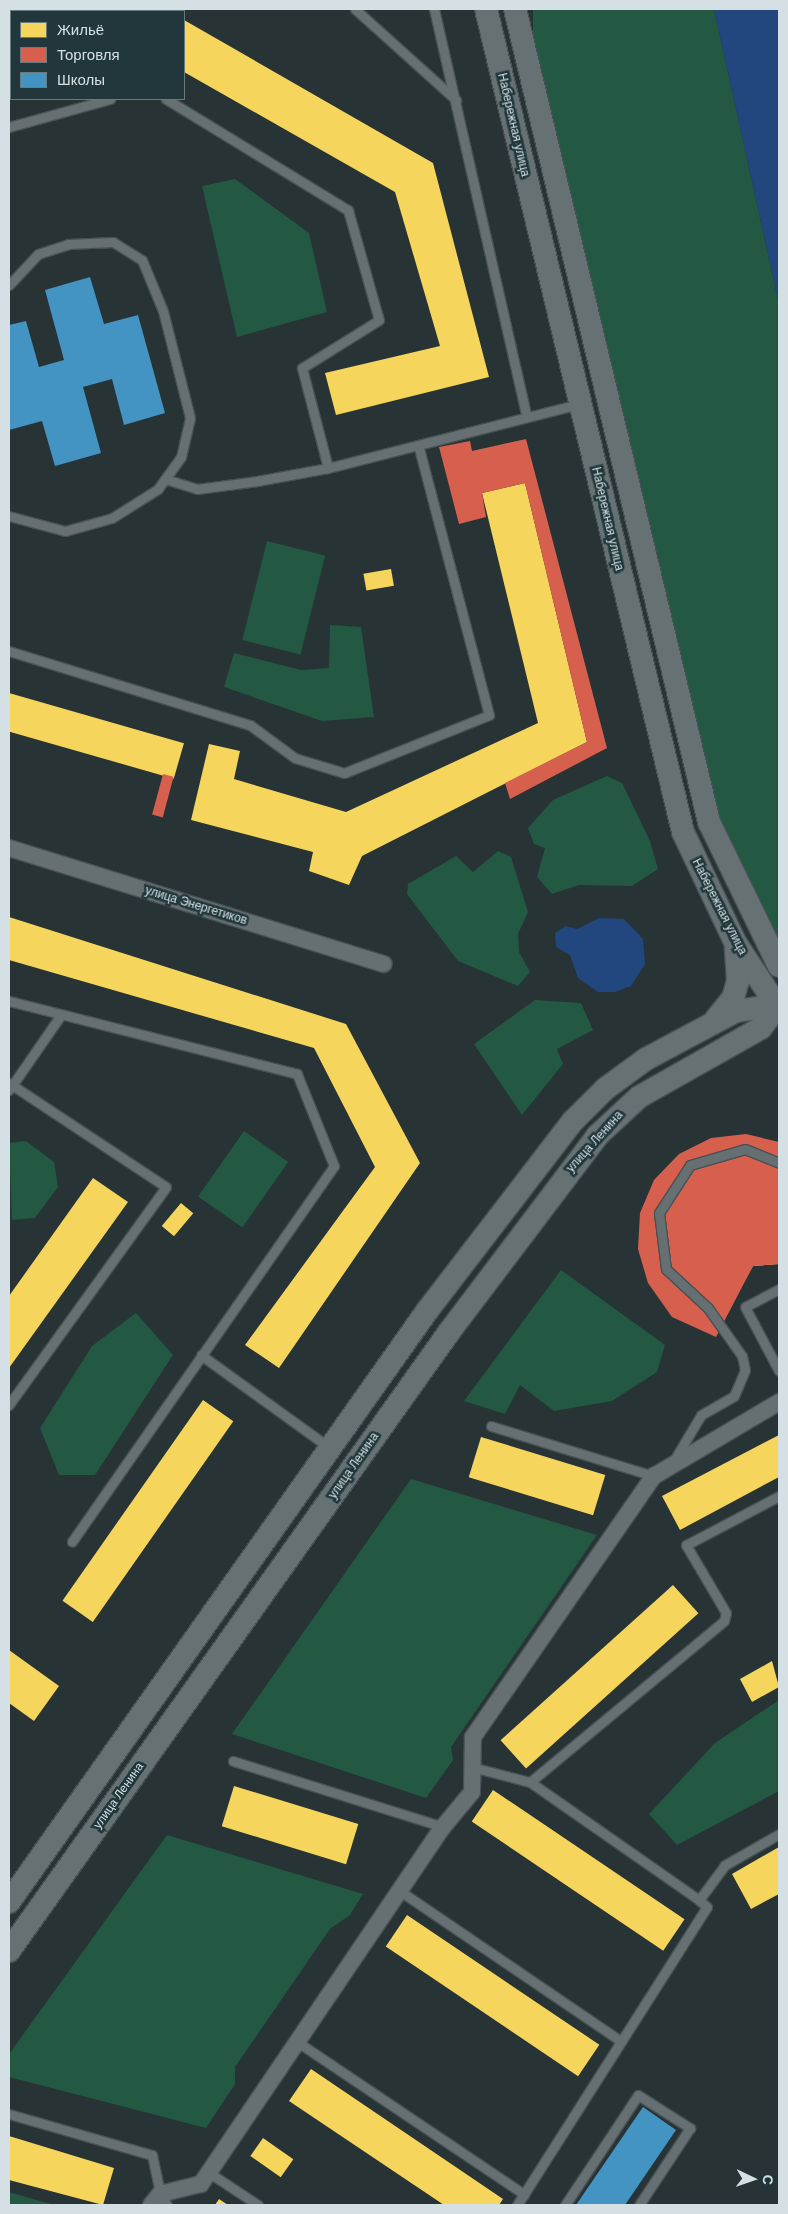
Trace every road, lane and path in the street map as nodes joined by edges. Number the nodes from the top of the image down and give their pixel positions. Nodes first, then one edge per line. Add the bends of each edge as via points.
1 (355, 9) edge
2 (434, 9) edge
3 (486, 9) edge
4 (515, 9) edge
5 (106, 100) edge
6 (168, 100) edge
7 (456, 100) junction
8 (9, 127) edge
9 (9, 285) edge
10 (605, 397) junction
11 (580, 404) junction
12 (527, 418) junction
13 (418, 445) junction
14 (328, 468) junction
15 (165, 479) junction
16 (9, 516) edge
17 (9, 651) edge
18 (9, 848) edge
19 (735, 942) junction
20 (383, 964) dead end
21 (778, 965) edge
22 (9, 1001) edge
23 (778, 1009) edge
24 (62, 1015) junction
25 (708, 1027) junction
26 (10, 1086) edge
27 (779, 1163) edge
28 (779, 1290) edge
29 (201, 1355) junction
30 (779, 1371) edge
31 (779, 1402) edge
32 (9, 1405) edge
33 (491, 1426) dead end
34 (330, 1448) junction
35 (672, 1463) junction
36 (654, 1476) junction
37 (779, 1496) edge
38 (72, 1542) dead end
39 (233, 1761) dead end
40 (472, 1767) junction
41 (530, 1782) junction
42 (443, 1827) junction
43 (779, 1834) edge
44 (400, 1891) junction
45 (699, 1900) junction
46 (9, 1902) edge
47 (9, 1951) edge
48 (296, 2041) junction
49 (621, 2041) junction
50 (9, 2114) edge
51 (208, 2172) junction
52 (524, 2194) junction
53 (159, 2201) edge
54 (258, 2205) edge
55 (517, 2205) edge
56 (565, 2205) edge
57 (639, 2205) edge

1 - 7 lane
2 - 7 lane
3 - 11 main road, Набережная улица
4 - 10 main road, Набережная улица
5 - 8 lane
6 - 14 lane via 348,210 379,320 302,368
7 - 12 lane
9 - 15 lane via 38,254 68,244 113,242 142,260 163,311 190,418 181,457
10 - 11 main road
10 - 21 main road, Набережная улица via 709,822
11 - 12 lane
11 - 19 main road, Набережная улица via 683,832
12 - 13 lane
13 - 14 lane
13 - 17 lane via 489,715 344,773 295,758 250,725
14 - 15 lane via 198,490
15 - 16 lane via 158,489 112,518 65,531
18 - 20 street, улица Энергетиков
19 - 23 main road, Набережная улица
19 - 25 main road via 738,981 733,998
22 - 24 lane
23 - 25 main road via 736,1010
23 - 47 main road, улица Ленина via 750,1035 639,1097 610,1121 573,1166
24 - 26 lane
24 - 29 lane via 296,1074 322,1135 334,1166
25 - 34 main road via 623,1073 579,1114 499,1212
26 - 32 lane via 166,1187
27 - 35 lane via 744,1149 690,1165 659,1213 666,1269 708,1308 742,1356 746,1370 734,1396 702,1415
28 - 30 lane via 745,1307
29 - 34 lane
29 - 38 lane
31 - 35 street
33 - 36 lane
34 - 46 main road
35 - 36 street
36 - 40 street via 473,1737
37 - 41 lane via 686,1545 726,1613 724,1621
39 - 42 lane
40 - 41 lane
40 - 42 street via 472,1792
41 - 45 lane
42 - 44 street
43 - 45 lane via 725,1865
44 - 48 street
44 - 49 lane
45 - 49 lane via 706,1907
48 - 51 street
48 - 52 lane
49 - 52 lane
50 - 53 lane via 152,2155
51 - 53 street via 201,2184
51 - 54 lane
52 - 55 lane
56 - 57 lane via 638,2095 690,2128

